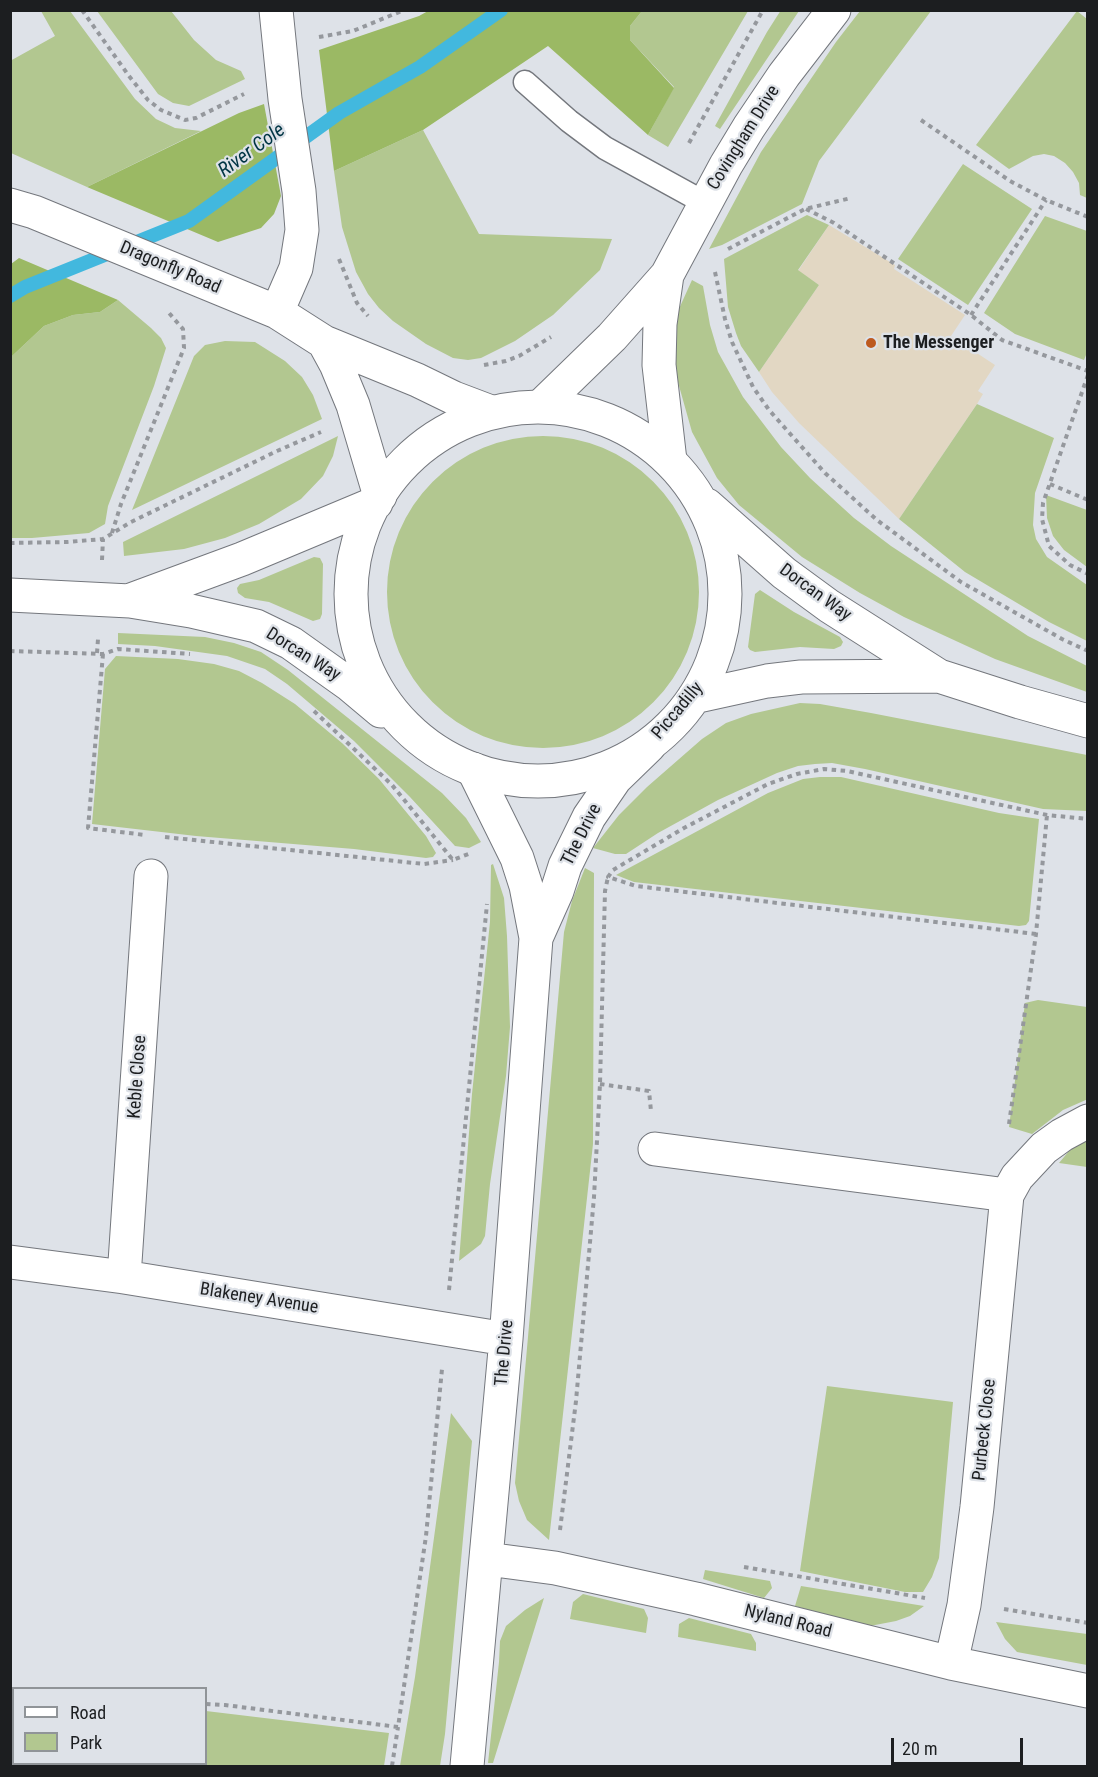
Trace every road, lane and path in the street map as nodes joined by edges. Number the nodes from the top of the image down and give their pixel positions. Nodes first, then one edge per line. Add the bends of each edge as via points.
1 (82, 10) edge
2 (276, 10) edge
3 (404, 10) edge
4 (763, 10) edge
5 (834, 10) edge
6 (278, 43) junction
7 (525, 82) dead end
8 (284, 91) junction
9 (921, 120) dead end
10 (669, 183) junction
11 (851, 198) dead end
12 (1046, 200) junction
13 (705, 203) junction
14 (22, 208) edge
15 (805, 209) junction
16 (1088, 217) edge
17 (302, 230) junction
18 (720, 253) dead end
19 (717, 264) dead end
20 (668, 275) junction
21 (164, 308) dead end
22 (277, 312) junction
23 (971, 315) junction
24 (376, 322) dead end
25 (553, 336) dead end
26 (324, 342) junction
27 (475, 366) dead end
28 (1088, 373) edge
29 (542, 405) junction
30 (491, 412) junction
31 (357, 416) junction
32 (670, 461) junction
33 (1050, 484) junction
34 (699, 498) junction
35 (378, 500) junction
36 (1088, 500) edge
37 (112, 533) junction
38 (10, 543) edge
39 (1088, 574) edge
40 (10, 595) edge
41 (130, 601) junction
42 (10, 651) edge
43 (1088, 651) edge
44 (103, 654) junction
45 (196, 655) dead end
46 (939, 676) junction
47 (694, 697) junction
48 (312, 710) dead end
49 (1088, 721) edge
50 (394, 722) junction
51 (649, 746) junction
52 (473, 769) junction
53 (1047, 815) junction
54 (1088, 819) edge
55 (508, 839) junction
56 (453, 860) junction
57 (151, 876) dead end
58 (608, 877) junction
59 (1036, 934) junction
60 (536, 938) junction
61 (600, 1084) junction
62 (1088, 1121) edge
63 (1009, 1127) dead end
64 (655, 1149) joint
65 (1007, 1195) junction
66 (10, 1262) edge
67 (124, 1277) junction
68 (506, 1339) junction
69 (487, 1559) junction
70 (736, 1566) dead end
71 (555, 1568) junction
72 (964, 1605) junction
73 (1088, 1623) edge
74 (951, 1663) junction
75 (1088, 1690) edge
76 (398, 1727) dead end
77 (392, 1767) edge
78 (467, 1767) edge

1 - 8 path via 148,100 175,116 185,120 196,118 237,97
2 - 6 street
3 - 6 path via 353,31
4 - 10 path
5 - 13 street, Covingham Drive via 766,100
6 - 8 street
7 - 10 lane via 605,148
8 - 17 street via 300,190
9 - 12 path via 1010,181
10 - 13 lane
11 - 15 path
12 - 16 path
12 - 23 path
13 - 20 street, Covingham Drive
14 - 22 street, Dragonfly Road
15 - 18 path
15 - 23 path via 834,223
17 - 22 street via 296,268
17 - 24 path via 325,234 330,239 357,303
19 - 43 path via 714,274 732,342 753,387 768,410 825,473 878,520 961,582
20 - 29 street, Covingham Drive
20 - 32 street, Covingham Drive via 660,324 659,365
21 - 37 path via 183,329 184,348
22 - 26 street, Dragonfly Road
23 - 28 path via 1002,340
25 - 27 path via 513,359
26 - 30 street, Dragonfly Road
26 - 31 street
28 - 33 path
29 - 30 street, Piccadilly
29 - 32 street, Piccadilly via 594,413 616,422 653,444
30 - 35 street, Piccadilly via 469,418 432,440 406,462
31 - 35 street
31 - 37 path
32 - 34 street, Piccadilly
33 - 36 path
33 - 39 path via 1042,519 1047,540 1058,556
34 - 46 street, Dorcan Way via 802,586
34 - 47 street, Piccadilly via 723,556 726,608 720,647
35 - 41 street, Dorcan Way via 252,555
35 - 50 street, Piccadilly via 353,573 354,620 365,666
37 - 38 path via 103,539
40 - 41 street, Dorcan Way
41 - 50 street, Dorcan Way via 241,622 271,633 350,685
42 - 44 path
44 - 45 path via 118,650
44 - 56 path via 88,828 424,864
46 - 47 street, Dorcan Way via 801,676
46 - 49 street, Dorcan Way
47 - 51 street, Piccadilly
48 - 56 path via 392,784
50 - 52 street, Piccadilly via 435,754
51 - 52 street, Piccadilly via 613,766 574,777 514,778
51 - 60 street, The Drive via 615,779 589,818
52 - 55 street, The Drive
53 - 54 path
53 - 58 path via 824,768 768,784 612,870
53 - 59 path
55 - 56 path
55 - 60 street, The Drive via 526,886
57 - 67 street, Keble Close
58 - 59 path via 636,886
58 - 61 path
59 - 63 path
60 - 68 street, The Drive
61 - 64 path via 649,1091
61 - 71 path via 576,1401
62 - 65 street, Purbeck Close via 1044,1148 1017,1177
64 - 65 street
65 - 72 street, Purbeck Close
66 - 67 street, Blakeney Avenue
67 - 68 street, Blakeney Avenue
68 - 69 street, The Drive
69 - 71 street, Nyland Road
69 - 78 street, The Drive
70 - 72 path
71 - 74 street, Nyland Road
72 - 73 path
72 - 74 street, Purbeck Close
74 - 75 street, Nyland Road
76 - 77 path

